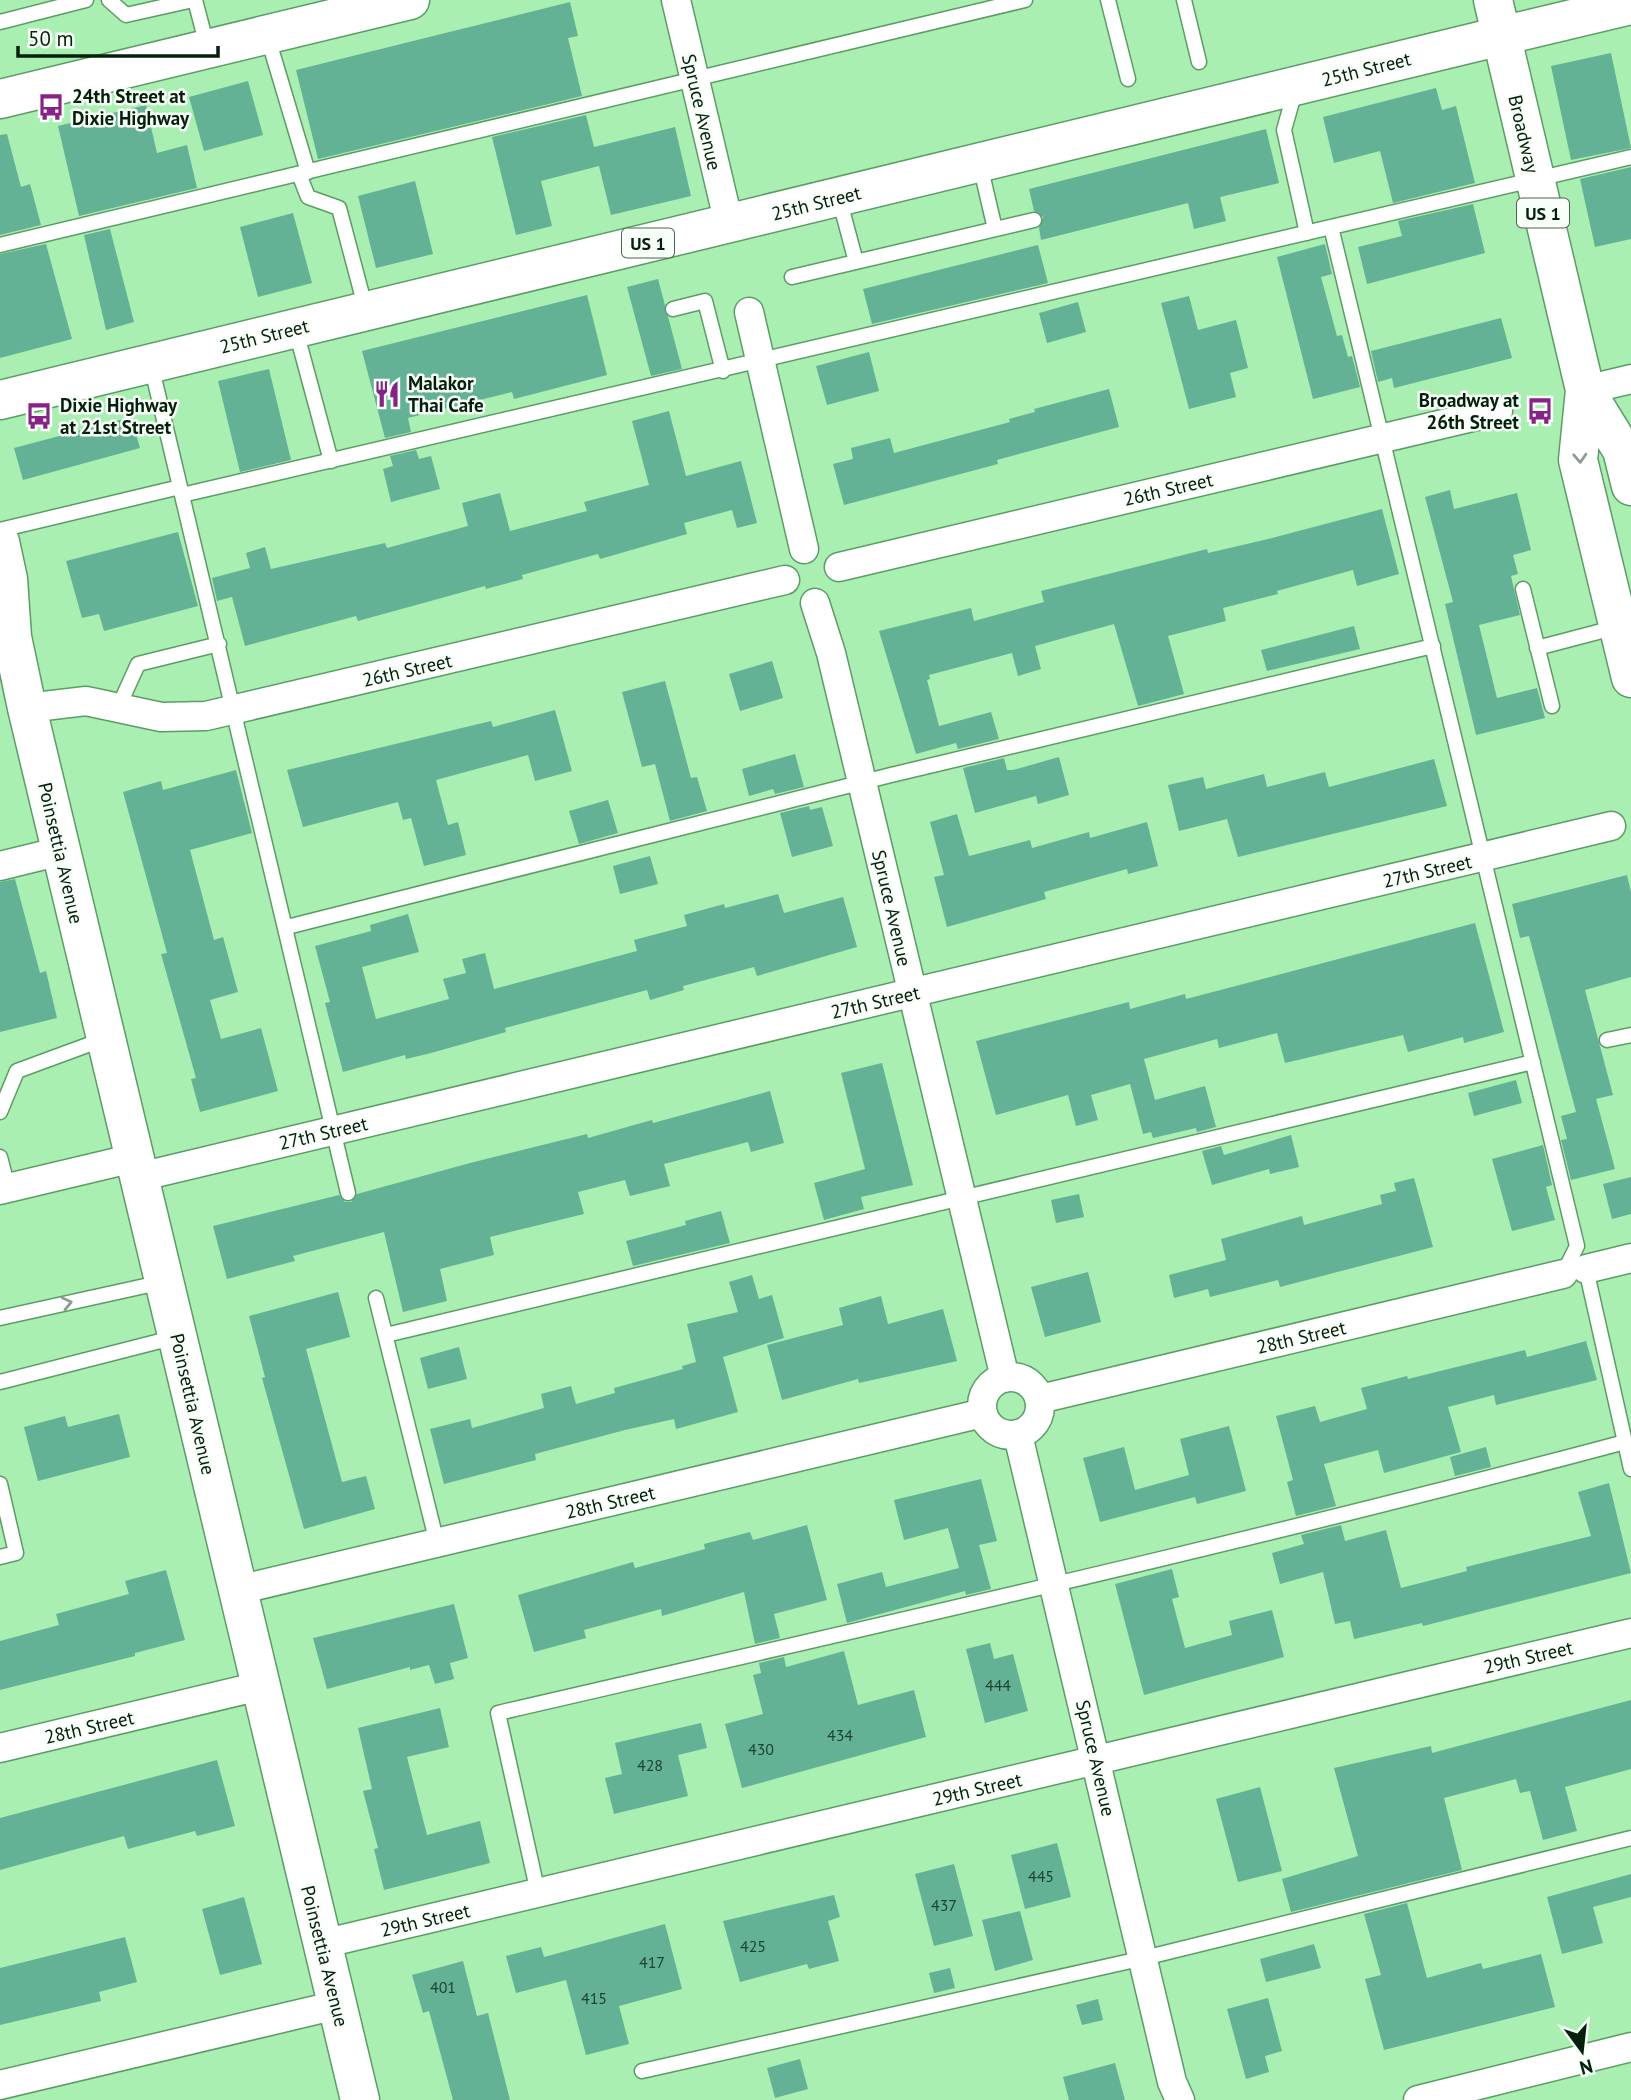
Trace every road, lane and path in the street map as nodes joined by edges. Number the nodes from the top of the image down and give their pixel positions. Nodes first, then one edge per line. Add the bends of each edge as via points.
1 (86, 0) edge
2 (110, 0) edge
3 (194, 0) edge
4 (410, 0) edge
5 (676, 0) edge
6 (1025, 0) edge
7 (1108, 0) edge
8 (1184, 0) edge
9 (1625, 4) edge
10 (1497, 18) edge
11 (0, 22) edge
12 (267, 34) junction
13 (208, 49) junction
14 (1199, 62) dead end
15 (1128, 79) dead end
16 (695, 80) junction
17 (1297, 85) junction
18 (0, 99) edge
19 (1631, 157) edge
20 (980, 163) junction
21 (304, 173) junction
22 (1535, 179) junction
23 (839, 197) junction
24 (1034, 220) dead end
25 (729, 224) junction
26 (1331, 227) junction
27 (995, 229) junction
28 (1307, 233) junction
29 (0, 245) edge
30 (856, 262) junction
31 (792, 277) dead end
32 (673, 309) dead end
33 (367, 311) junction
34 (749, 312) dead end
35 (296, 328) junction
36 (762, 362) junction
37 (151, 364) junction
38 (723, 371) junction
39 (1631, 379) edge
40 (1585, 390) junction
41 (0, 400) edge
42 (1498, 411) dead end
43 (1384, 438) junction
44 (331, 461) junction
45 (1631, 486) edge
46 (181, 491) junction
47 (0, 530) edge
48 (0, 542) edge
49 (804, 549) junction
50 (839, 567) junction
51 (785, 580) junction
52 (1523, 589) dead end
53 (815, 603) junction
54 (1619, 627) junction
55 (3, 632) edge
56 (219, 644) junction
57 (1433, 646) junction
58 (1537, 648) junction
59 (1631, 678) edge
60 (1552, 706) dead end
61 (27, 708) junction
62 (118, 708) junction
63 (235, 711) junction
64 (862, 782) junction
65 (1611, 826) dead end
66 (61, 851) junction
67 (1484, 857) junction
68 (0, 866) edge
69 (287, 927) junction
70 (912, 993) junction
71 (1631, 1035) edge
72 (106, 1039) junction
73 (1607, 1041) dead end
74 (1533, 1062) junction
75 (0, 1112) edge
76 (335, 1130) junction
77 (0, 1157) edge
78 (136, 1167) junction
79 (4, 1189) edge
80 (348, 1193) dead end
81 (962, 1199) junction
82 (1631, 1258) edge
83 (1575, 1272) junction
84 (164, 1281) junction
85 (376, 1298) dead end
86 (0, 1318) edge
87 (386, 1335) junction
88 (177, 1337) junction
89 (1005, 1378) junction
90 (0, 1382) edge
91 (1040, 1399) junction
92 (983, 1413) junction
93 (1018, 1435) junction
94 (1625, 1441) junction
95 (1631, 1469) edge
96 (0, 1484) edge
97 (437, 1543) junction
98 (0, 1557) edge
99 (1054, 1584) junction
100 (237, 1590) junction
101 (1631, 1633) edge
102 (260, 1686) junction
103 (0, 1748) edge
104 (1096, 1760) junction
105 (1631, 1838) edge
106 (538, 1892) junction
107 (322, 1944) junction
108 (1144, 1958) junction
109 (337, 2006) junction
110 (1631, 2047) edge
111 (642, 2071) dead end
112 (0, 2085) edge
113 (1174, 2094) edge
114 (360, 2100) edge
115 (1418, 2100) edge

1 - 11 lane
2 - 3 lane via 126,15
3 - 13 lane
4 - 12 main road
5 - 16 street, Spruce Avenue
6 - 16 lane
7 - 15 lane
8 - 14 lane
9 - 10 main road, 25th Street
10 - 17 main road, 25th Street / US 1
10 - 22 main road, Broadway / US 1
12 - 13 main road
12 - 21 lane
13 - 18 main road
16 - 21 lane
16 - 25 street, Spruce Avenue
17 - 20 main road, 25th Street / US 1
17 - 28 lane via 1284,130
19 - 22 lane
20 - 23 main road, 25th Street / US 1
20 - 27 lane
21 - 29 lane
21 - 33 lane via 308,197 339,208
22 - 26 lane
22 - 40 main road, Broadway / US 1
23 - 25 main road, 25th Street / US 1
23 - 30 lane
24 - 27 lane
25 - 33 main road, 25th Street / US 1
26 - 28 lane
26 - 43 lane
27 - 30 lane
28 - 36 lane
30 - 31 lane
32 - 38 lane via 705,301
33 - 35 main road, 25th Street / US 1
34 - 36 street
35 - 37 main road, 25th Street / US 1
35 - 44 lane
36 - 38 lane
36 - 49 street
37 - 41 main road, 25th Street / US 1
37 - 46 lane
38 - 44 lane
39 - 40 street
40 - 45 main road, Broadway / US 1 via 1622,450
40 -> 54 main road, Broadway / US 1 via 1578,460
42 - 43 street, 26th Street
43 - 50 street, 26th Street
43 - 57 lane
44 - 46 lane
46 - 47 lane
46 - 56 lane
48 - 55 main road, Poinsettia Avenue via 8,579
49 - 50 street via 830,553
49 - 51 street via 791,557
50 - 53 street via 836,591
51 - 53 street via 799,600
51 - 63 street, 26th Street
52 - 58 lane
53 - 64 street, Spruce Avenue
54 - 58 lane
54 - 59 main road, Broadway / US 1
55 - 61 main road, Poinsettia Avenue
56 - 62 lane via 138,664
56 - 63 lane
57 - 64 lane
57 - 67 lane
58 - 60 lane
61 - 62 street, 26th Street via 86,701
61 - 66 main road, Poinsettia Avenue
62 - 63 street, 26th Street via 184,718
63 - 69 lane
64 - 69 lane
64 - 70 street, Spruce Avenue
65 - 67 street, 27th Street
66 - 68 street
66 - 72 main road, Poinsettia Avenue
67 - 70 street, 27th Street
67 - 74 lane
69 - 76 lane
70 - 76 street, 27th Street
70 - 81 street, Spruce Avenue
71 - 73 lane
72 - 75 lane via 17,1071
72 - 78 main road, Poinsettia Avenue
74 - 81 lane
74 - 83 lane via 1577,1246
76 - 78 street, 27th Street
76 - 80 lane
77 - 79 lane
78 - 79 street, 27th Street
78 - 84 main road, Poinsettia Avenue
81 - 87 lane
81 - 89 street, Spruce Avenue
82 - 83 street, 28th Street
83 - 91 street, 28th Street
83 - 94 lane
86 -> 84 lane
84 - 88 main road, Poinsettia Avenue
85 - 87 lane
87 - 97 lane
88 - 90 lane
88 - 100 main road, Poinsettia Avenue
89 - 91 street via 1023,1379
89 - 92 street via 989,1387
91 - 93 street via 1039,1418
92 - 93 street via 992,1429
92 - 97 street, 28th Street
93 - 99 street, Spruce Avenue
94 - 95 lane
94 - 99 lane via 1457,1487
96 - 98 lane via 16,1553
97 - 100 street, 28th Street
99 - 104 street, Spruce Avenue
99 - 106 lane via 498,1713
100 - 102 main road, Poinsettia Avenue
101 - 104 street, 29th Street
102 - 103 street, 28th Street
102 - 107 main road, Poinsettia Avenue
104 - 106 street, 29th Street
104 - 108 street, Spruce Avenue
105 - 108 lane
106 - 107 street, 29th Street
107 - 109 main road, Poinsettia Avenue
108 - 111 lane
108 - 113 street, Spruce Avenue
109 - 112 street
109 - 114 main road, Poinsettia Avenue
110 - 115 street

